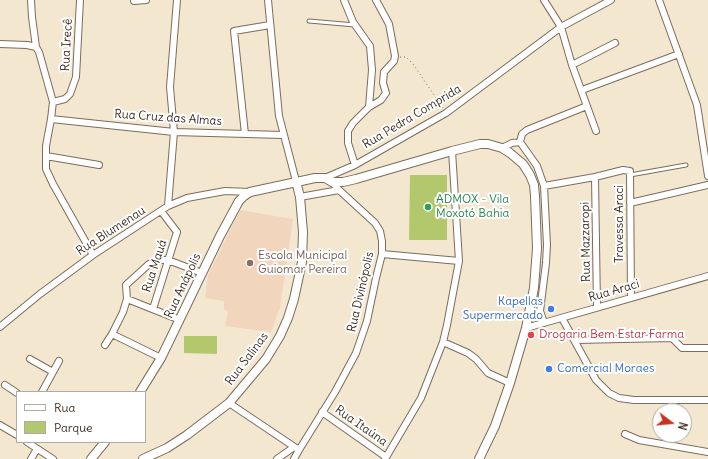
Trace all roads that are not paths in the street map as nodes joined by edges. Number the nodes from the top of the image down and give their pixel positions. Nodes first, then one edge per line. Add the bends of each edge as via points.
1 (31, 0) edge
2 (80, 0) edge
3 (146, 0) edge
4 (177, 0) edge
5 (268, 0) edge
6 (344, 0) edge
7 (376, 0) edge
8 (544, 0) edge
9 (611, 0) edge
10 (658, 0) edge
11 (134, 1) edge
12 (309, 21) dead end
13 (270, 25) junction
14 (355, 25) junction
15 (561, 27) junction
16 (615, 43) dead end
17 (0, 44) edge
18 (36, 47) junction
19 (679, 54) junction
20 (572, 65) junction
21 (582, 90) junction
22 (53, 102) junction
23 (587, 106) junction
24 (369, 107) junction
25 (52, 119) junction
26 (596, 131) dead end
27 (174, 132) junction
28 (245, 134) junction
29 (283, 135) junction
30 (520, 142) junction
31 (502, 148) junction
32 (452, 150) junction
33 (706, 155) edge
34 (46, 156) junction
35 (100, 165) dead end
36 (354, 165) junction
37 (686, 165) dead end
38 (630, 175) junction
39 (708, 176) edge
40 (595, 177) junction
41 (329, 180) junction
42 (296, 181) junction
43 (708, 185) edge
44 (544, 186) junction
45 (338, 190) junction
46 (250, 192) junction
47 (300, 197) junction
48 (630, 203) junction
49 (168, 206) junction
50 (161, 212) junction
51 (382, 254) junction
52 (93, 255) junction
53 (168, 260) junction
54 (459, 261) junction
55 (202, 273) junction
56 (708, 276) edge
57 (631, 298) junction
58 (126, 300) junction
59 (597, 307) junction
60 (153, 309) junction
61 (562, 318) junction
62 (180, 320) junction
63 (544, 323) junction
64 (0, 327) edge
65 (526, 328) junction
66 (112, 334) junction
67 (575, 340) junction
68 (444, 342) junction
69 (105, 346) dead end
70 (708, 348) edge
71 (161, 358) junction
72 (30, 359) dead end
73 (59, 361) dead end
74 (53, 372) junction
75 (510, 383) junction
76 (5, 385) dead end
77 (43, 391) edge
78 (141, 391) edge
79 (16, 392) edge
80 (708, 400) edge
81 (229, 403) junction
82 (322, 412) junction
83 (0, 425) edge
84 (16, 433) edge
85 (625, 434) dead end
86 (28, 443) edge
87 (104, 443) edge
88 (296, 448) junction
89 (37, 449) junction
90 (708, 452) edge
91 (386, 458) edge
92 (31, 459) edge
93 (53, 459) edge
94 (91, 459) edge
95 (143, 459) edge
96 (278, 459) edge
97 (294, 459) edge
98 (480, 459) edge

1 - 18 street
2 - 22 street, Rua Irecê via 76,77 70,94 65,99
3 - 11 street
4 - 27 street via 170,87
5 - 13 street
6 - 14 street
7 - 24 street via 389,24 395,56 394,61 384,72 383,83 386,93 381,100
8 - 15 street
9 - 15 street, Rua Pedra Comprida
10 - 19 street
12 - 14 lane
13 - 28 street via 234,31
13 - 29 street
14 - 24 street via 370,46 372,70
15 - 20 street
15 - 36 street, Rua Pedra Comprida via 446,114
16 - 20 street
17 - 18 street via 27,44
18 - 22 street via 42,58
19 - 21 street
19 - 33 street via 697,105
20 - 21 street
21 - 23 street
22 - 25 street
23 - 26 street
23 - 30 street via 527,130 522,134
24 - 36 street via 348,131 348,143
25 - 27 street, Rua Cruz das Almas
25 - 34 street
27 - 28 street, Rua Cruz das Almas
27 - 49 street
28 - 29 street, Rua Cruz das Almas
29 - 42 street
30 - 31 street
30 - 44 street via 537,166
31 - 32 street via 480,144
31 - 65 street via 523,164 534,185 538,248
32 - 41 street via 356,179 343,182
32 - 54 street
33 - 39 street
34 - 35 street
34 - 52 street via 46,169 53,184
36 - 41 street, Rua Pedra Comprida
37 - 38 lane
38 - 40 street via 628,170
38 - 48 street, Travessa Araci
40 - 44 street
40 - 59 street, Rua Mazzaropi
41 - 42 street, Rua Pedra Comprida
41 - 45 street, Rua Divinópolis
42 - 46 street, Rua Pedra Comprida
42 - 47 street, Rua Salinas
43 - 48 street
44 - 63 street via 547,245 540,311
45 - 47 street
45 - 51 street, Rua Divinópolis via 376,223 382,241
46 - 49 street, Rua Blumenau via 225,191 187,198
46 - 55 street, Rua Anápolis via 239,201
47 - 81 street, Rua Salinas via 302,262 288,318 266,359
48 - 57 street, Travessa Araci
49 - 50 street, Rua Blumenau
50 - 52 street, Rua Blumenau
50 - 53 street, Rua Mauá via 177,232
51 - 54 street
51 - 82 street, Rua Divinópolis via 363,336
52 - 64 street, Rua Blumenau
53 - 55 street
53 - 58 street via 149,264 128,283
53 - 60 street, Rua Mauá
54 - 68 street
55 - 62 street, Rua Anápolis
56 - 57 street, Rua Araci
57 - 59 street, Rua Araci
58 - 60 street
58 - 66 street
59 - 61 street, Rua Araci
60 - 62 street
61 - 63 street, Rua Araci
61 - 67 street
62 - 71 street, Rua Anápolis
63 - 65 street, Rua Araci
65 - 75 street
66 - 69 street
66 - 71 street
67 - 70 street via 672,338 682,348
67 - 80 street via 596,380 609,393 619,398
68 - 75 street via 468,353 488,374
68 - 91 street via 422,398
71 - 78 street, Rua Anápolis
72 - 74 street
73 - 74 street
74 - 77 street
75 - 98 street
76 - 79 street
81 - 88 street
81 - 95 street, Rua Salinas via 187,435
82 - 88 street, Rua Divinópolis
82 - 91 street, Rua Itaúna
83 - 84 street
85 - 90 street via 639,440
86 - 89 street
87 - 94 street
88 - 96 street
88 - 97 street, Rua Divinópolis
89 - 92 street
89 - 93 street

